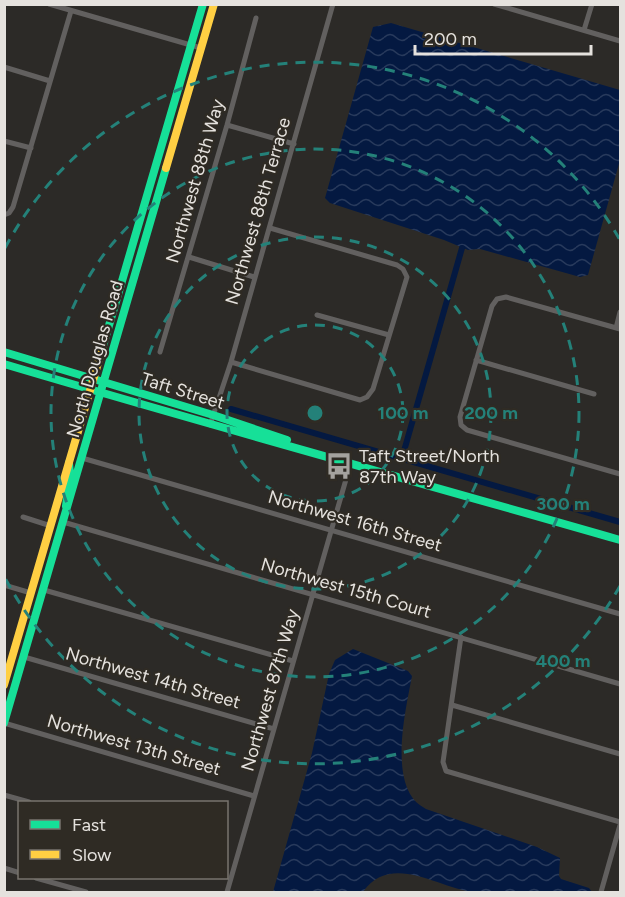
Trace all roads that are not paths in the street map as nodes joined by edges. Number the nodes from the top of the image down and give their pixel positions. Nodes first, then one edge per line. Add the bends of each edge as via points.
1 (49, 4) edge
2 (202, 4) edge
3 (214, 4) edge
4 (333, 4) edge
5 (494, 4) edge
6 (592, 4) edge
7 (518, 8) edge
8 (71, 11) junction
9 (256, 18) dead end
10 (584, 30) junction
11 (621, 41) edge
12 (191, 45) junction
13 (201, 48) junction
14 (4, 67) edge
15 (50, 81) junction
16 (227, 125) junction
17 (4, 141) edge
18 (294, 144) junction
19 (31, 148) junction
20 (7, 214) edge
21 (270, 228) junction
22 (189, 257) junction
23 (254, 277) junction
24 (621, 312) edge
25 (317, 315) dead end
26 (618, 329) edge
27 (389, 335) junction
28 (4, 352) edge
29 (160, 352) dead end
30 (476, 360) junction
31 (231, 362) junction
32 (4, 364) edge
33 (93, 379) junction
34 (104, 382) junction
35 (90, 389) junction
36 (101, 392) junction
37 (594, 394) dead end
38 (213, 415) junction
39 (210, 425) junction
40 (82, 458) junction
41 (351, 462) junction
42 (69, 463) junction
43 (621, 474) edge
44 (23, 517) dead end
45 (65, 518) junction
46 (51, 526) junction
47 (331, 530) junction
48 (621, 540) edge
49 (4, 585) edge
50 (44, 590) junction
51 (31, 593) junction
52 (314, 595) junction
53 (621, 614) edge
54 (461, 637) junction
55 (24, 657) junction
56 (8, 659) edge
57 (293, 662) junction
58 (621, 684) edge
59 (4, 685) edge
60 (452, 705) junction
61 (4, 723) edge
62 (274, 729) junction
63 (621, 754) edge
64 (4, 795) edge
65 (254, 796) junction
66 (25, 801) edge
67 (621, 824) edge
68 (228, 862) edge
69 (234, 863) junction
70 (40, 879) edge
71 (86, 892) edge
72 (227, 892) edge
73 (601, 892) edge

1 - 8 street
2 - 12 main road, North Douglas Road
3 - 13 main road, North Douglas Road
4 - 18 street, Northwest 88th Terrace
5 - 7 street
6 - 10 street
7 - 10 street
8 - 12 street
8 - 15 street
9 - 16 street, Northwest 88th Way
10 - 11 street
12 - 13 street
12 - 33 main road, North Douglas Road
13 - 34 main road, North Douglas Road
14 - 15 street
15 - 19 street
16 - 18 street
16 - 22 street, Northwest 88th Way
17 - 19 street
18 - 21 street, Northwest 88th Terrace
19 - 20 street via 13,207
21 - 23 street, Northwest 88th Terrace
21 - 27 street via 403,269 406,277
22 - 23 street
22 - 29 street, Northwest 88th Way
23 - 31 street, Northwest 88th Terrace
24 - 26 street
25 - 27 street
26 - 30 street via 506,297 497,299 492,306
27 - 31 street via 374,389 360,400
28 - 33 main road, Taft Street
30 - 37 street
30 - 43 street via 460,417 467,430
31 - 38 street, Northwest 88th Terrace
32 - 35 main road, Taft Street
33 - 34 main road, Taft Street
33 - 35 main road, North Douglas Road
34 - 36 main road, North Douglas Road
34 - 38 main road, Taft Street
35 - 36 main road, Taft Street
35 - 42 main road, North Douglas Road
36 - 39 main road, Taft Street
36 - 40 main road, North Douglas Road
38 - 39 street, Northwest 88th Terrace
38 - 41 main road, Taft Street
39 - 41 main road, Taft Street
40 - 45 main road, North Douglas Road
40 - 47 street, Northwest 16th Street
41 - 47 street, Northwest 87th Way
41 - 48 main road, Taft Street
42 - 45 main road via 72,472 65,497
42 - 46 main road, North Douglas Road
44 - 46 street
45 - 50 main road, North Douglas Road
45 - 52 street, Northwest 15th Court
46 - 51 main road, North Douglas Road
47 - 52 street, Northwest 87th Way
47 - 53 street, Northwest 16th Street
49 - 51 street
50 - 55 main road, North Douglas Road
50 - 57 street
51 - 56 main road, North Douglas Road
52 - 54 street, Northwest 15th Court
52 - 57 street, Northwest 87th Way
54 - 58 street, Northwest 15th Court
54 - 60 street
55 - 61 main road, North Douglas Road
55 - 62 street, Northwest 14th Street
56 - 59 main road, North Douglas Road
57 - 62 street, Northwest 87th Way
60 - 63 street
60 - 67 street via 443,762 446,771
61 - 65 street, Northwest 13th Street
62 - 65 street, Northwest 87th Way
64 - 66 street
65 - 69 street, Northwest 87th Way
67 - 73 street
68 - 69 street
69 - 72 street, Northwest 87th Way
70 - 71 street

